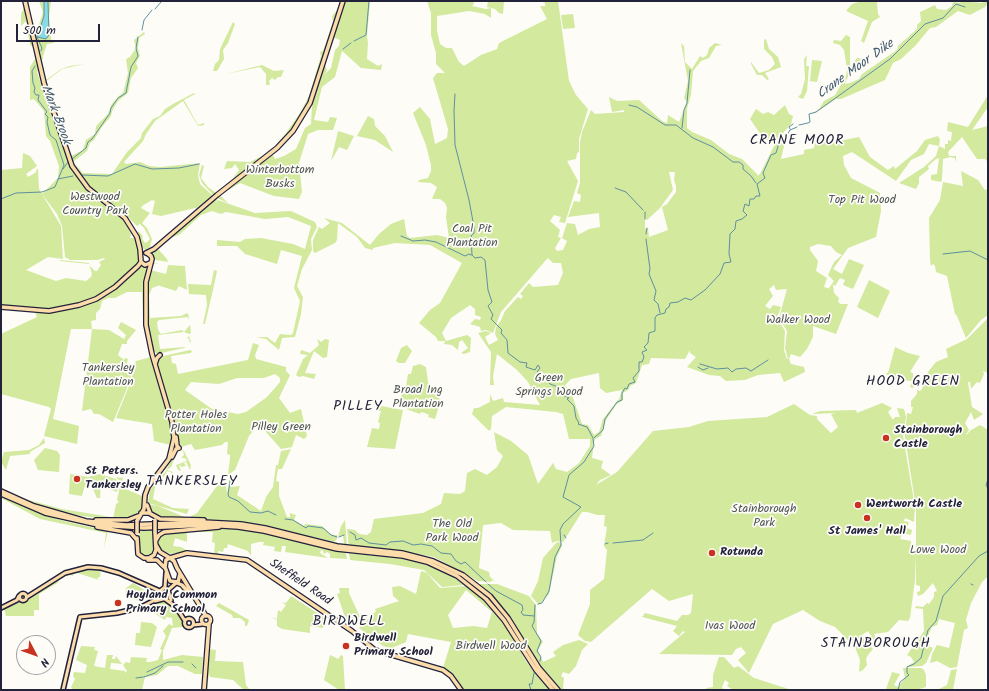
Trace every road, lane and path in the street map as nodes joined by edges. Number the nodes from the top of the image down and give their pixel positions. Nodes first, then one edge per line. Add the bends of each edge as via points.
1 (25, 1) edge
2 (343, 1) edge
3 (140, 249) junction
4 (154, 249) junction
5 (145, 253) junction
6 (151, 256) junction
7 (142, 262) junction
8 (150, 263) junction
9 (148, 271) junction
10 (1, 307) edge
11 (151, 350) junction
12 (155, 364) junction
13 (169, 410) junction
14 (176, 437) junction
15 (174, 446) junction
16 (171, 457) junction
17 (1, 493) edge
18 (146, 506) junction
19 (152, 514) junction
20 (139, 517) junction
21 (72, 519) junction
22 (228, 523) junction
23 (238, 527) junction
24 (137, 540) junction
25 (156, 540) junction
26 (156, 544) junction
27 (161, 552) junction
28 (139, 554) junction
29 (178, 554) junction
30 (170, 558) junction
31 (174, 561) junction
32 (165, 568) junction
33 (166, 573) junction
34 (180, 574) junction
35 (176, 583) junction
36 (160, 593) junction
37 (25, 594) junction
38 (30, 594) junction
39 (168, 594) junction
40 (20, 596) junction
41 (27, 598) junction
42 (17, 600) junction
43 (22, 600) junction
44 (166, 600) junction
45 (153, 601) junction
46 (173, 604) junction
47 (1, 608) edge
48 (186, 620) junction
49 (193, 621) junction
50 (203, 622) junction
51 (193, 625) junction
52 (63, 690) edge
53 (203, 690) edge
54 (461, 690) edge
55 (553, 690) edge
56 (558, 690) edge

1 - 3 highway via 44,84 69,161 88,188 127,220
2 - 4 highway via 310,103 297,126 277,148 212,198
3 - 5 highway
3 - 7 highway
4 - 5 highway
4 - 6 highway
5 - 6 highway
5 - 7 highway
6 - 8 highway
7 - 8 highway
7 - 9 highway
7 - 10 highway via 107,292 79,306 49,311
8 - 9 highway
9 - 11 highway via 146,319
11 - 12 highway
11 - 12 highway via 159,355
12 - 13 highway
13 - 14 highway
13 - 15 highway via 174,431
14 - 15 highway
14 - 16 highway via 179,448
15 - 16 highway
16 - 18 highway via 148,487
17 - 21 highway via 33,508
18 - 19 highway
18 - 20 highway
19 - 20 highway
19 - 22 highway via 160,519
19 - 25 highway, bridge via 155,520
20 - 21 highway via 130,520
20 - 24 highway, bridge
21 - 22 highway via 126,525
21 - 23 highway via 125,528 206,525
21 - 24 highway via 97,527 131,532
22 - 56 highway via 265,528 337,546 413,555 442,564 480,587 502,609 539,668
23 - 25 highway via 175,530 162,533
23 - 55 highway via 337,549 415,559 440,567 474,588 500,615 528,660
24 - 28 highway
25 - 26 highway
26 - 27 highway
26 - 28 highway via 156,551 150,557 144,558
27 - 29 highway
27 - 30 highway
28 - 32 highway via 144,559 158,560
29 - 30 highway, Sheffield Road
29 - 31 highway
29 - 54 highway, Sheffield Road via 196,553 247,560 352,631 374,649 443,670 453,678
30 - 31 highway
30 - 32 highway via 166,561
31 - 34 highway
32 - 33 highway
33 - 35 highway via 170,581
33 - 36 main road via 165,587
34 - 35 highway via 180,581
34 - 50 highway
35 - 39 main road via 170,587
35 - 50 highway via 187,590
36 - 38 main road via 119,573 88,567 65,573
36 - 39 main road
36 - 44 main road
36 - 45 main road
37 - 38 main road
37 - 40 main road via 22,593
37 - 41 main road
38 - 41 main road
39 - 44 main road
39 - 46 main road
40 - 42 main road
40 - 43 main road
41 - 43 main road
42 - 43 main road
42 - 47 main road
44 - 45 main road
44 - 46 main road
45 - 52 main road via 118,613 80,617
46 - 48 main road
48 - 49 main road via 190,618
48 - 51 main road via 187,627
49 - 50 main road
49 - 51 main road
50 - 51 main road
50 - 53 highway

